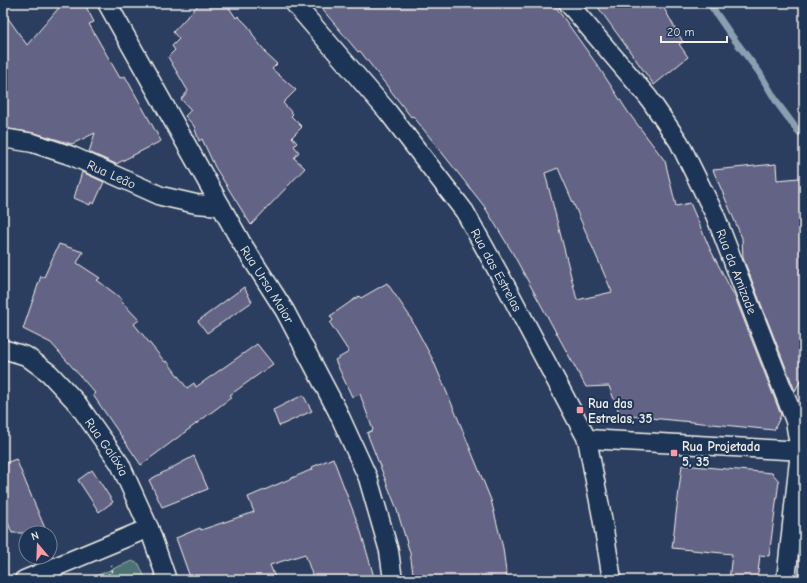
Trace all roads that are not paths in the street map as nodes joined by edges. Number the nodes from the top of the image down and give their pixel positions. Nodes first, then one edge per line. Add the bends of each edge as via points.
1 (107, 3) edge
2 (294, 3) edge
3 (568, 3) edge
4 (3, 138) edge
5 (221, 206) junction
6 (3, 349) edge
7 (587, 439) junction
8 (802, 451) edge
9 (149, 528) junction
10 (24, 580) edge
11 (167, 580) edge
12 (393, 580) edge
13 (612, 580) edge
14 (786, 580) edge

1 - 5 street, Rua Ursa Maior
2 - 7 street, Rua das Estrelas via 388,112 465,212
3 - 8 street, Rua da Amizade via 648,97 679,142 732,259 794,421
4 - 5 street, Rua Leão via 33,142 72,156 161,196 196,204
5 - 12 street, Rua Ursa Maior via 285,311 340,416 368,478 389,551
6 - 9 street, Rua Galáxia via 26,356 49,373 77,403 120,464
7 - 8 street
7 - 13 street, Rua das Estrelas
8 - 14 street, Rua da Amizade
9 - 10 street
9 - 11 street, Rua Galáxia

